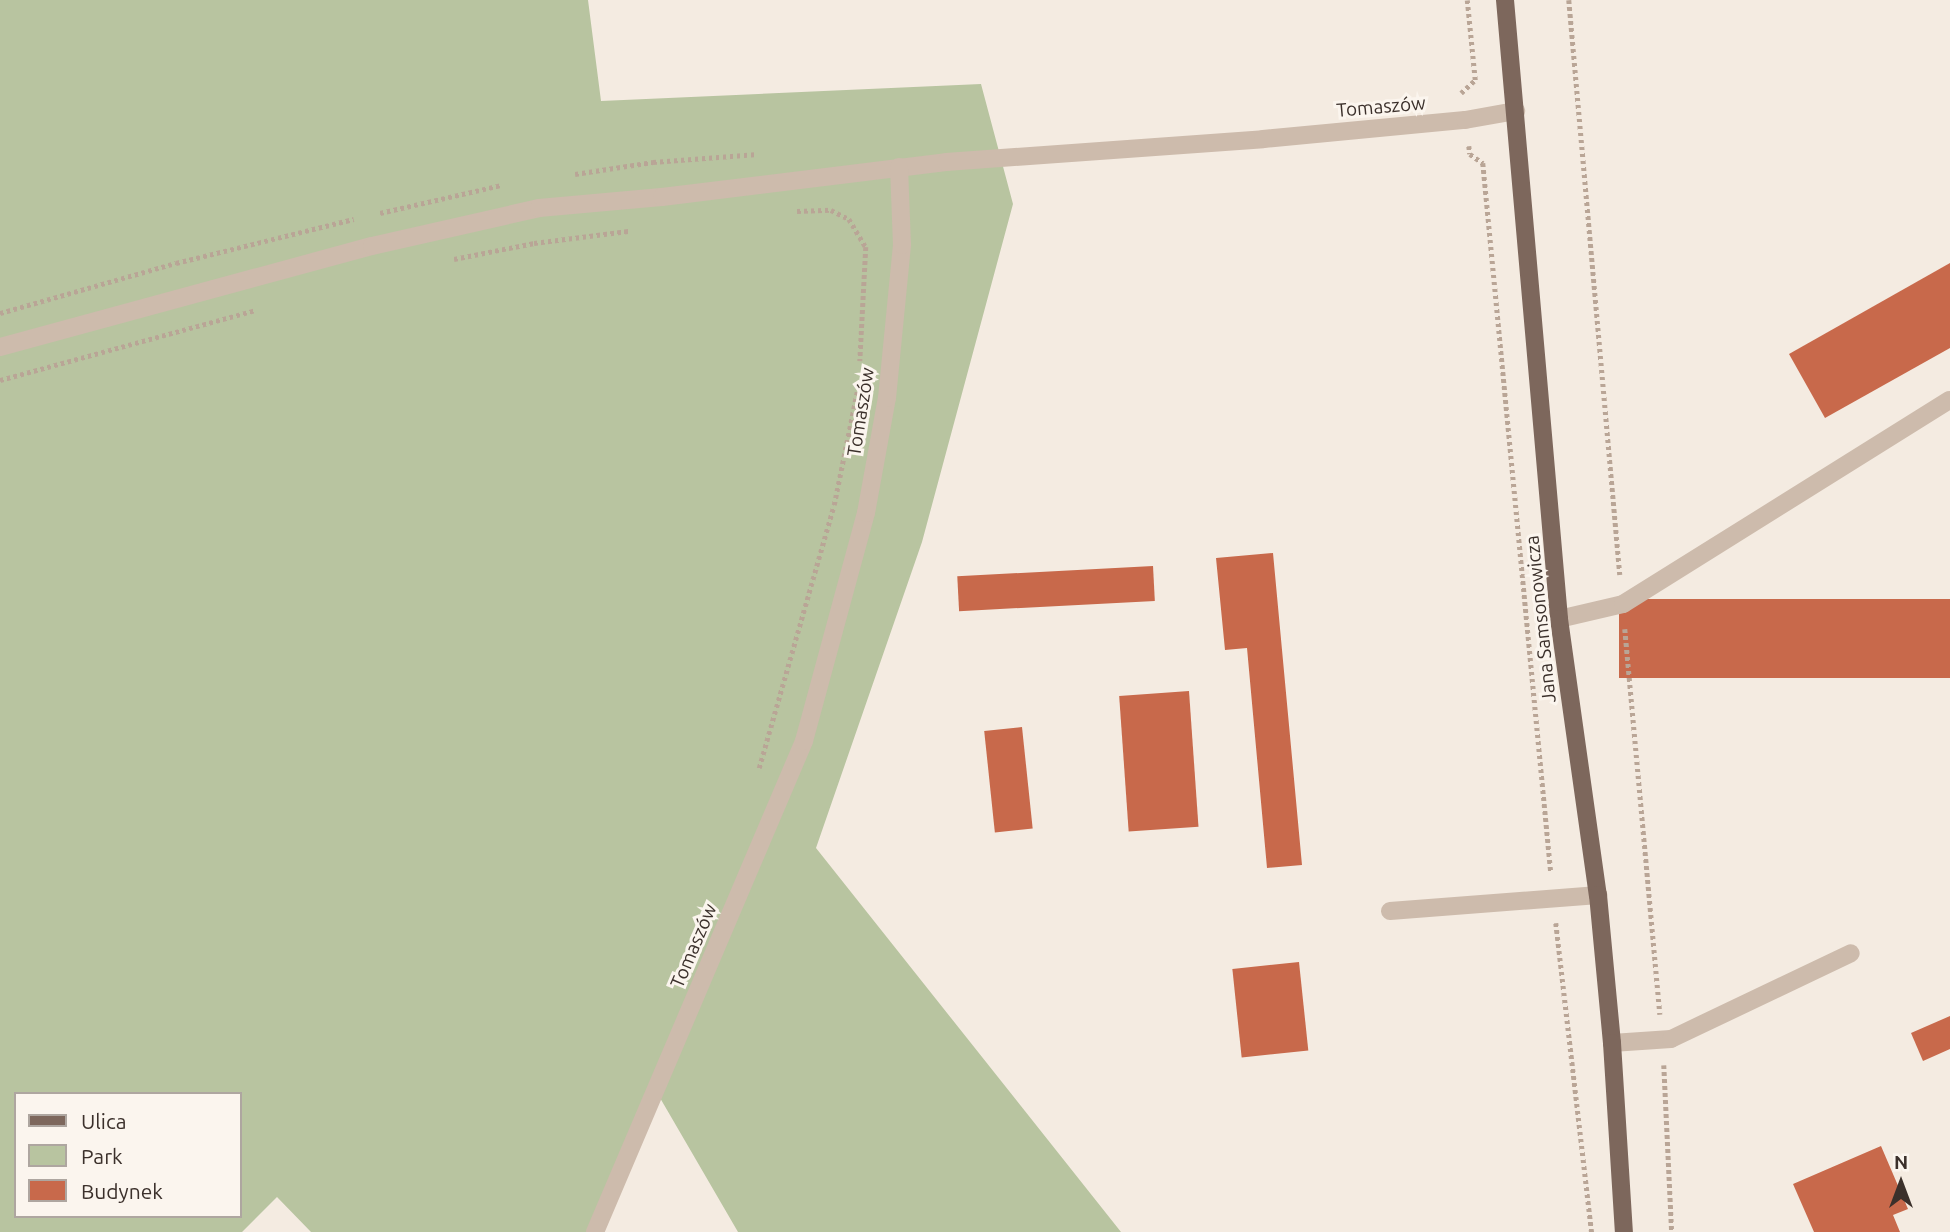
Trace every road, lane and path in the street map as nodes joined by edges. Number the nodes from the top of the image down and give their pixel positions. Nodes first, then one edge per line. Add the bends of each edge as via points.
1 (1467, 0) edge
2 (1505, 0) edge
3 (1516, 111) junction
4 (1465, 120) junction
5 (899, 167) junction
6 (790, 211) dead end
7 (631, 230) dead end
8 (443, 261) dead end
9 (269, 306) dead end
10 (0, 347) edge
11 (860, 366) dead end
12 (0, 380) edge
13 (859, 380) dead end
14 (1950, 400) edge
15 (1559, 618) junction
16 (755, 780) dead end
17 (1598, 895) junction
18 (1553, 898) junction
19 (1390, 911) dead end
20 (1851, 953) dead end
21 (1612, 1043) junction
22 (595, 1232) edge
23 (1592, 1232) edge
24 (1624, 1232) edge

1 - 4 path via 1475,80 1461,92
2 - 3 main road, Jana Samsonowicza
3 - 4 street, Tomaszów
3 - 15 main road, Jana Samsonowicza
4 - 5 street, Tomaszów
4 - 18 path via 1470,154 1483,163
5 - 10 street via 539,208 372,246
5 - 22 street, Tomaszów via 902,245 887,398 866,513 804,741
6 - 11 path via 831,209 849,219 866,247
7 - 8 path
9 - 12 path
13 - 16 path via 834,505
14 - 15 street via 1623,604
15 - 17 main road, Jana Samsonowicza
17 - 18 street
17 - 21 main road, Jana Samsonowicza
18 - 19 street
18 - 23 path
20 - 21 street via 1671,1039
21 - 24 main road, Jana Samsonowicza

